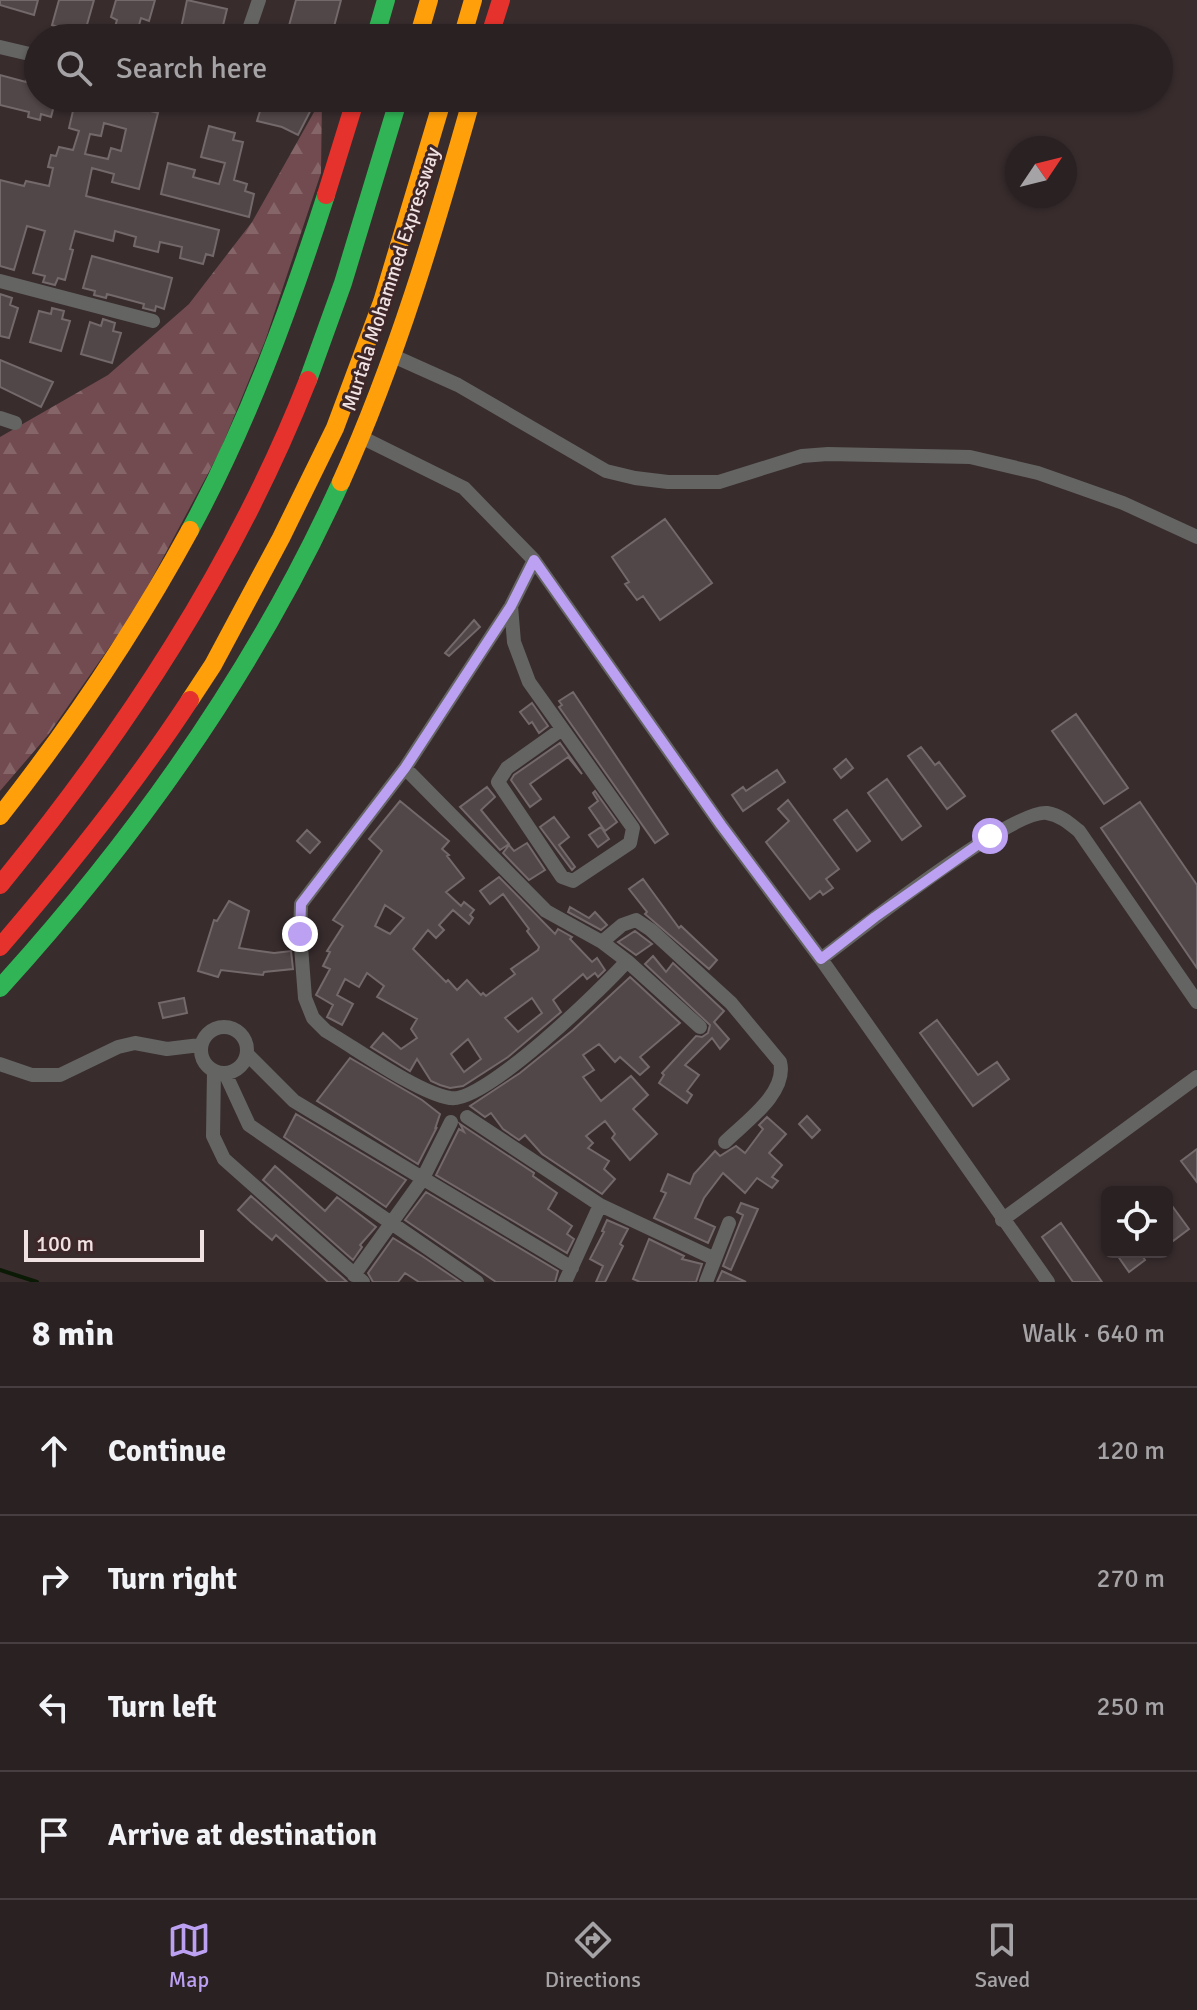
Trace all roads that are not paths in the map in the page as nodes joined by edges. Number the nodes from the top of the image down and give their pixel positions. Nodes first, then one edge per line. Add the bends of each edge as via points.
1 (259, 0) edge
2 (386, 0) edge
3 (429, 0) edge
4 (473, 0) edge
5 (501, 0) edge
6 (251, 24) edge
7 (379, 24) edge
8 (422, 24) edge
9 (466, 24) edge
10 (493, 24) edge
11 (0, 47) edge
12 (24, 53) edge
13 (352, 112) edge
14 (395, 112) edge
15 (439, 112) edge
16 (468, 112) edge
17 (0, 281) edge
18 (153, 321) dead end
19 (391, 355) junction
20 (0, 418) edge
21 (15, 423) dead end
22 (361, 437) junction
23 (1197, 537) edge
24 (534, 560) junction
25 (511, 606) junction
26 (562, 729) junction
27 (405, 768) junction
28 (0, 816) edge
29 (0, 885) edge
30 (602, 942) junction
31 (0, 947) edge
32 (821, 959) junction
33 (627, 961) junction
34 (0, 988) edge
35 (1197, 1002) edge
36 (700, 1027) dead end
37 (200, 1045) junction
38 (247, 1054) junction
39 (0, 1064) edge
40 (220, 1072) junction
41 (1197, 1077) edge
42 (467, 1117) dead end
43 (451, 1122) dead end
44 (725, 1142) dead end
45 (422, 1180) junction
46 (600, 1205) junction
47 (1002, 1220) junction
48 (729, 1223) dead end
49 (390, 1224) junction
50 (715, 1259) junction
51 (358, 1278) edge
52 (569, 1278) edge
53 (477, 1282) edge
54 (706, 1282) edge
55 (1048, 1282) edge

1 - 6 street
2 - 7 highway
3 - 8 highway
4 - 9 highway
5 - 10 highway
11 - 12 street
13 - 28 highway via 309,252 229,455 122,648 54,749
14 - 29 highway via 314,362 256,497 193,616 125,725
15 - 31 highway, Murtala Mohammed Expressway via 382,302 340,414 281,538 213,665 148,764
16 - 19 highway, Murtala Mohammed Expressway
17 - 18 street
19 - 22 highway, Murtala Mohammed Expressway
19 - 23 street via 458,385 606,471 635,478 719,482 815,455 970,457 1075,486
20 - 21 street
22 - 24 street via 464,488
22 - 34 highway, Murtala Mohammed Expressway via 300,566 196,741 106,864
24 - 25 street
24 - 32 street
25 - 26 street via 514,642 529,682
25 - 27 street
26 - 26 street via 633,828 630,843 573,881 562,877 498,782 507,768
27 - 30 street via 546,911
27 - 33 street via 301,904 305,998 326,1031 429,1091 461,1098 568,1021
30 - 33 street
30 - 44 street via 636,920 651,930 731,1003 780,1062 779,1082 768,1099
32 - 35 street via 990,836 1026,816 1046,813 1079,831
32 - 47 street
33 - 36 street
37 - 38 street via 212,1029 233,1028 246,1043
37 - 39 street via 167,1049 135,1043 60,1075 32,1075
37 - 40 street via 206,1065
38 - 40 street via 235,1070
38 - 45 street via 294,1101
40 - 49 street via 249,1125
40 - 51 street via 213,1136 224,1159
41 - 47 street
42 - 46 street
43 - 45 street
45 - 49 street
45 - 52 street
46 - 50 street
46 - 52 street
47 - 55 street
48 - 50 street
49 - 51 street
49 - 53 street
50 - 54 street

